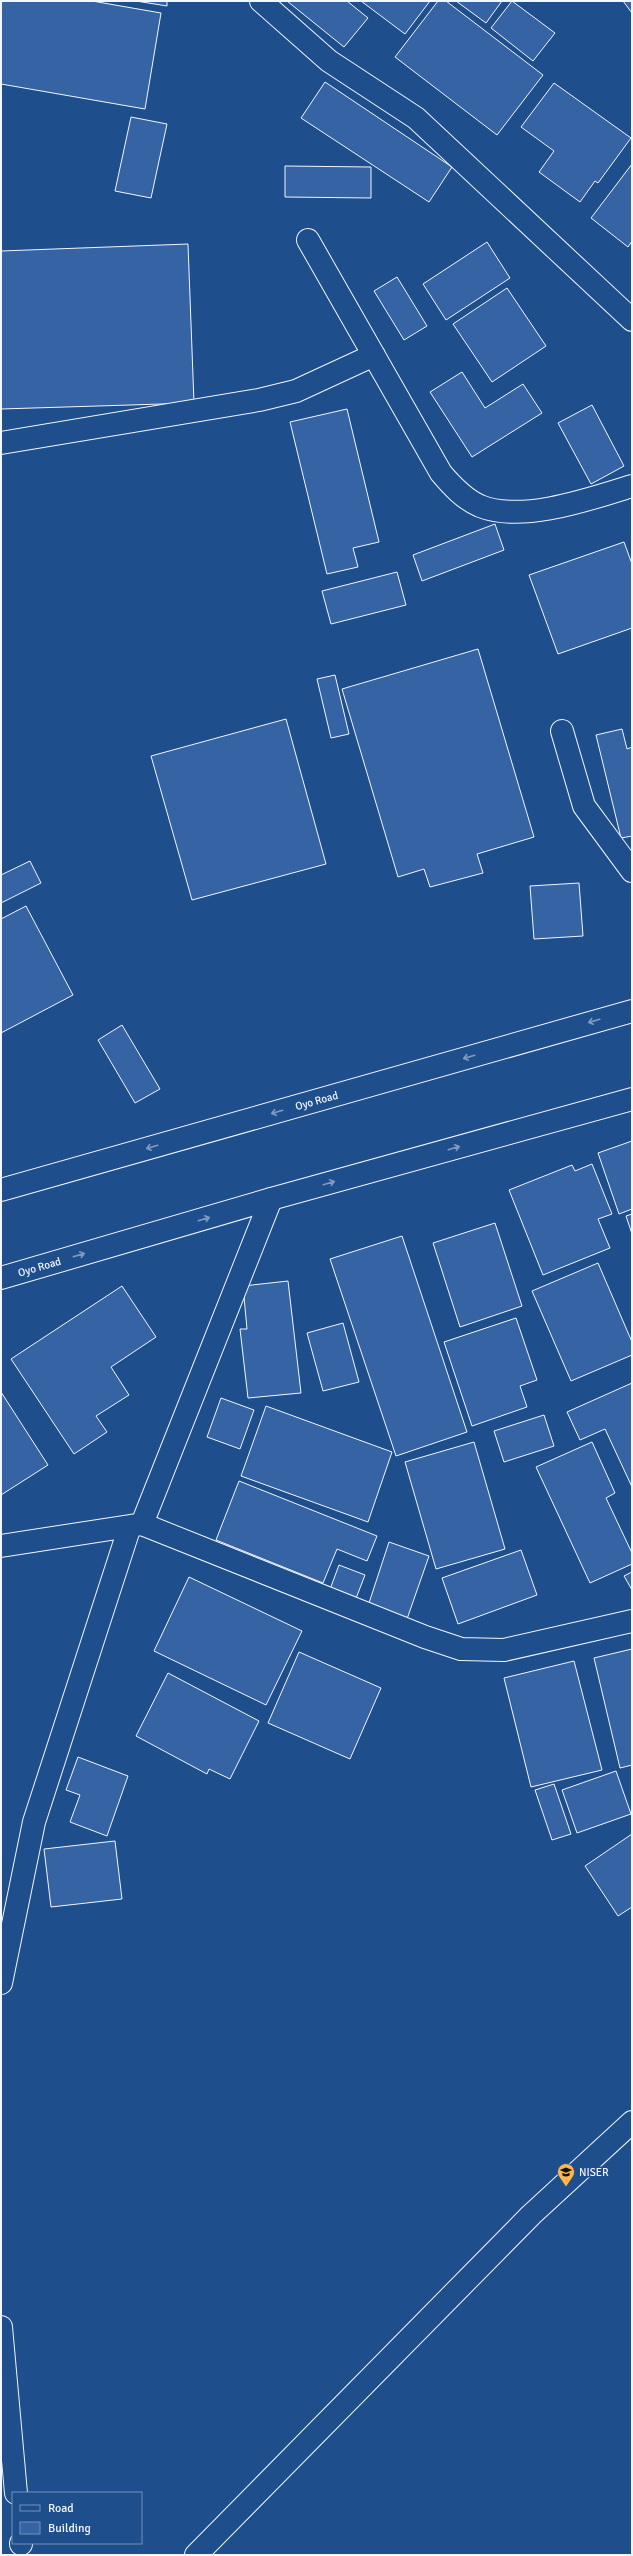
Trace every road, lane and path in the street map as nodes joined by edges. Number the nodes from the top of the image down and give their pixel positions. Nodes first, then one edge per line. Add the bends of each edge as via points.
1 (261, 1) edge
2 (308, 240) dead end
3 (632, 320) edge
4 (374, 355) junction
5 (1, 443) edge
6 (632, 486) edge
7 (562, 731) dead end
8 (632, 871) edge
9 (632, 1011) edge
10 (632, 1099) edge
11 (1, 1190) edge
12 (271, 1199) junction
13 (1, 1278) edge
14 (136, 1525) junction
15 (1, 1546) edge
16 (632, 1620) edge
17 (1, 1983) edge
18 (632, 2122) edge
19 (1, 2327) edge
20 (16, 2492) edge
21 (196, 2555) edge

1 - 3 main road via 329,61 416,118
2 - 4 main road
4 - 5 main road via 296,390 259,400
4 - 6 main road via 441,473 457,492 480,506 501,511 532,510 583,501
7 - 8 main road via 584,806
9 -> 11 main road, Oyo Road
12 -> 10 main road, Oyo Road
13 -> 12 main road, Oyo Road
12 - 14 main road
14 - 15 main road
14 - 16 main road via 461,1649 504,1650
14 - 17 main road via 34,1822
18 - 21 main road via 532,2215
19 - 20 main road

